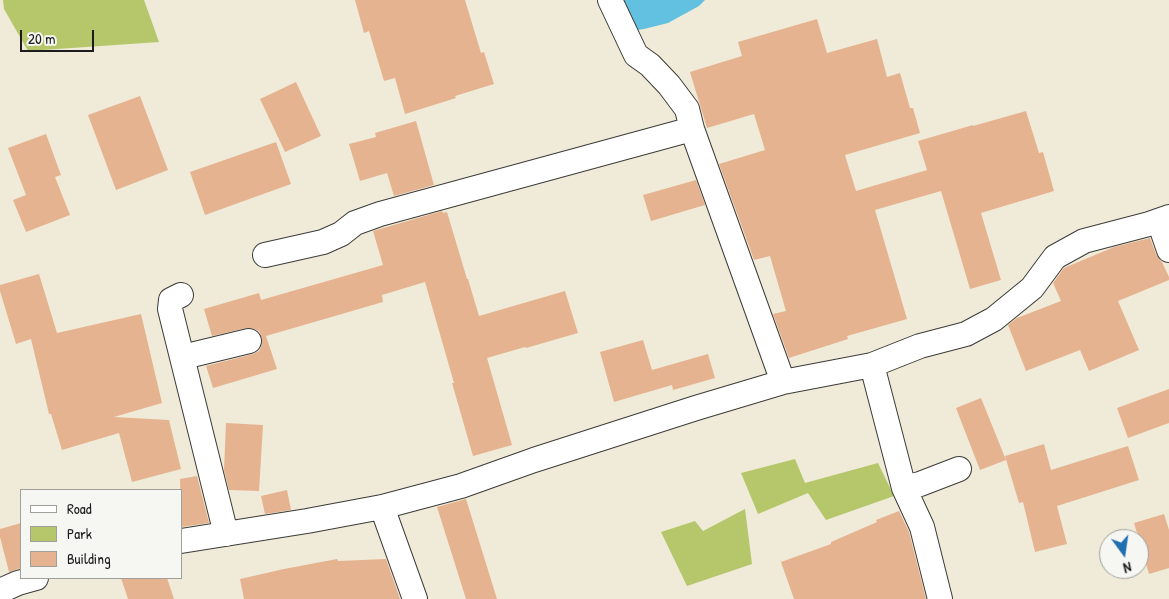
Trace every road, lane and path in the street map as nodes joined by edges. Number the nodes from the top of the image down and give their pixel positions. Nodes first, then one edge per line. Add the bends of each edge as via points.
1 (610, 0) edge
2 (692, 129) junction
3 (1164, 219) edge
4 (1169, 250) edge
5 (265, 255) dead end
6 (181, 295) dead end
7 (249, 341) dead end
8 (183, 357) junction
9 (872, 365) junction
10 (783, 382) junction
11 (959, 469) dead end
12 (904, 488) junction
13 (382, 507) junction
14 (226, 534) junction
15 (182, 541) edge
16 (32, 579) edge
17 (0, 591) edge
18 (415, 599) edge
19 (940, 599) edge

1 - 2 street via 636,55 669,85 687,109
2 - 5 street via 380,214 355,223 323,242
2 - 10 street
3 - 4 street
3 - 9 street via 1084,241 1055,257 1032,288 994,319 966,334 920,346
6 - 8 street via 171,300 170,309
7 - 8 street
8 - 14 street
9 - 10 street
9 - 12 street
10 - 13 street via 460,486
11 - 12 street
12 - 19 street via 922,527
13 - 14 street
13 - 18 street
14 - 15 street
16 - 17 street

